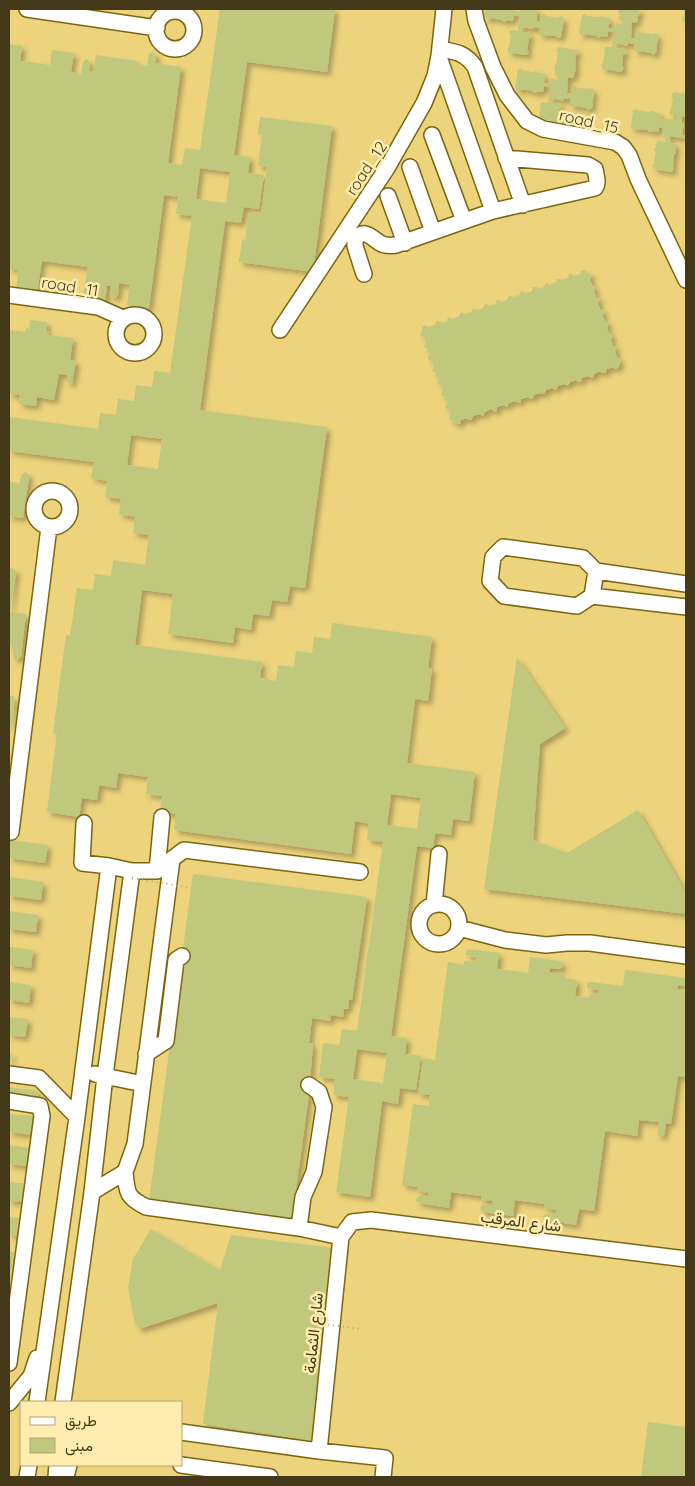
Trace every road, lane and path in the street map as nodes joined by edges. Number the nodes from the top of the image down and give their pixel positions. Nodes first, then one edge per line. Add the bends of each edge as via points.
1 (28, 9) edge
2 (444, 9) edge
3 (474, 9) edge
4 (156, 28) dead end
5 (439, 52) junction
6 (432, 135) dead end
7 (506, 158) junction
8 (410, 167) dead end
9 (388, 196) dead end
10 (523, 205) junction
11 (492, 211) junction
12 (464, 221) junction
13 (433, 232) junction
14 (405, 243) junction
15 (364, 274) dead end
16 (686, 280) edge
17 (9, 295) edge
18 (123, 318) dead end
19 (280, 330) dead end
20 (49, 527) dead end
21 (596, 571) junction
22 (686, 584) edge
23 (592, 596) junction
24 (686, 607) edge
25 (162, 817) dead end
26 (84, 823) dead end
27 (11, 832) dead end
28 (439, 854) dead end
29 (109, 866) junction
30 (360, 872) dead end
31 (132, 875) junction
32 (191, 888) dead end
33 (434, 905) junction
34 (459, 928) junction
35 (182, 956) dead end
36 (686, 956) edge
37 (146, 1054) junction
38 (83, 1072) junction
39 (9, 1074) edge
40 (105, 1076) junction
41 (143, 1084) junction
42 (309, 1085) dead end
43 (9, 1101) edge
44 (77, 1116) junction
45 (125, 1172) junction
46 (92, 1192) junction
47 (299, 1228) junction
48 (341, 1236) junction
49 (686, 1259) edge
50 (53, 1288) junction
51 (78, 1292) junction
52 (323, 1324) dead end
53 (47, 1328) junction
54 (361, 1329) dead end
55 (9, 1363) edge
56 (65, 1399) edge
57 (37, 1401) edge
58 (9, 1403) edge
59 (182, 1432) edge
60 (319, 1451) junction
61 (182, 1465) edge
62 (270, 1477) edge
63 (383, 1477) edge

1 - 4 street
2 - 5 street, road_12
3 - 16 street, road_15 via 493,67 507,95 527,121 543,129 615,142 623,147
5 - 7 street via 459,53 469,59
5 - 11 street
5 - 19 street, road_12 via 430,90 404,140
6 - 12 street
7 - 10 street
7 - 10 street via 588,165 595,169 598,181 595,188
8 - 13 street
9 - 14 street
10 - 11 street
11 - 12 street
12 - 13 street
13 - 14 street
14 - 15 street via 388,246 369,235 358,235 354,246
17 - 18 street, road_11 via 98,307
20 - 27 street
21 - 22 street
21 - 23 street
21 - 23 street via 583,558 503,547 493,557 491,568 490,580 504,596 577,606
23 - 24 street
25 - 31 street via 157,871
26 - 29 street via 82,863
28 - 33 street
29 - 31 street
29 - 38 street
30 - 37 street via 184,850 172,859
31 - 32 path, bridge
31 - 40 street
33 - 34 street via 453,910
33 - 34 street via 422,913 420,919 420,932 424,937 441,945 452,940
34 - 36 street via 504,940 546,945 590,943
35 - 37 street via 176,960 174,969 166,1041
37 - 41 street
38 - 40 street
38 - 44 street
39 - 44 street via 39,1078
40 - 41 street
40 - 46 street
41 - 45 street via 134,1144
42 - 47 street via 319,1092 324,1107 314,1172 303,1197
43 - 55 street via 40,1106 42,1116
44 - 50 street
45 - 46 street
45 - 47 street via 126,1190 133,1200 146,1207
46 - 51 street
47 - 48 street
48 - 49 street, شارع المرقب via 352,1222 371,1220
48 - 60 street, شارع الثمامة
50 - 51 street
50 - 53 street
51 - 56 street
52 - 54 path, bridge
53 - 57 street
53 - 58 street via 31,1376
59 - 60 street
60 - 63 street via 385,1458
61 - 62 street

